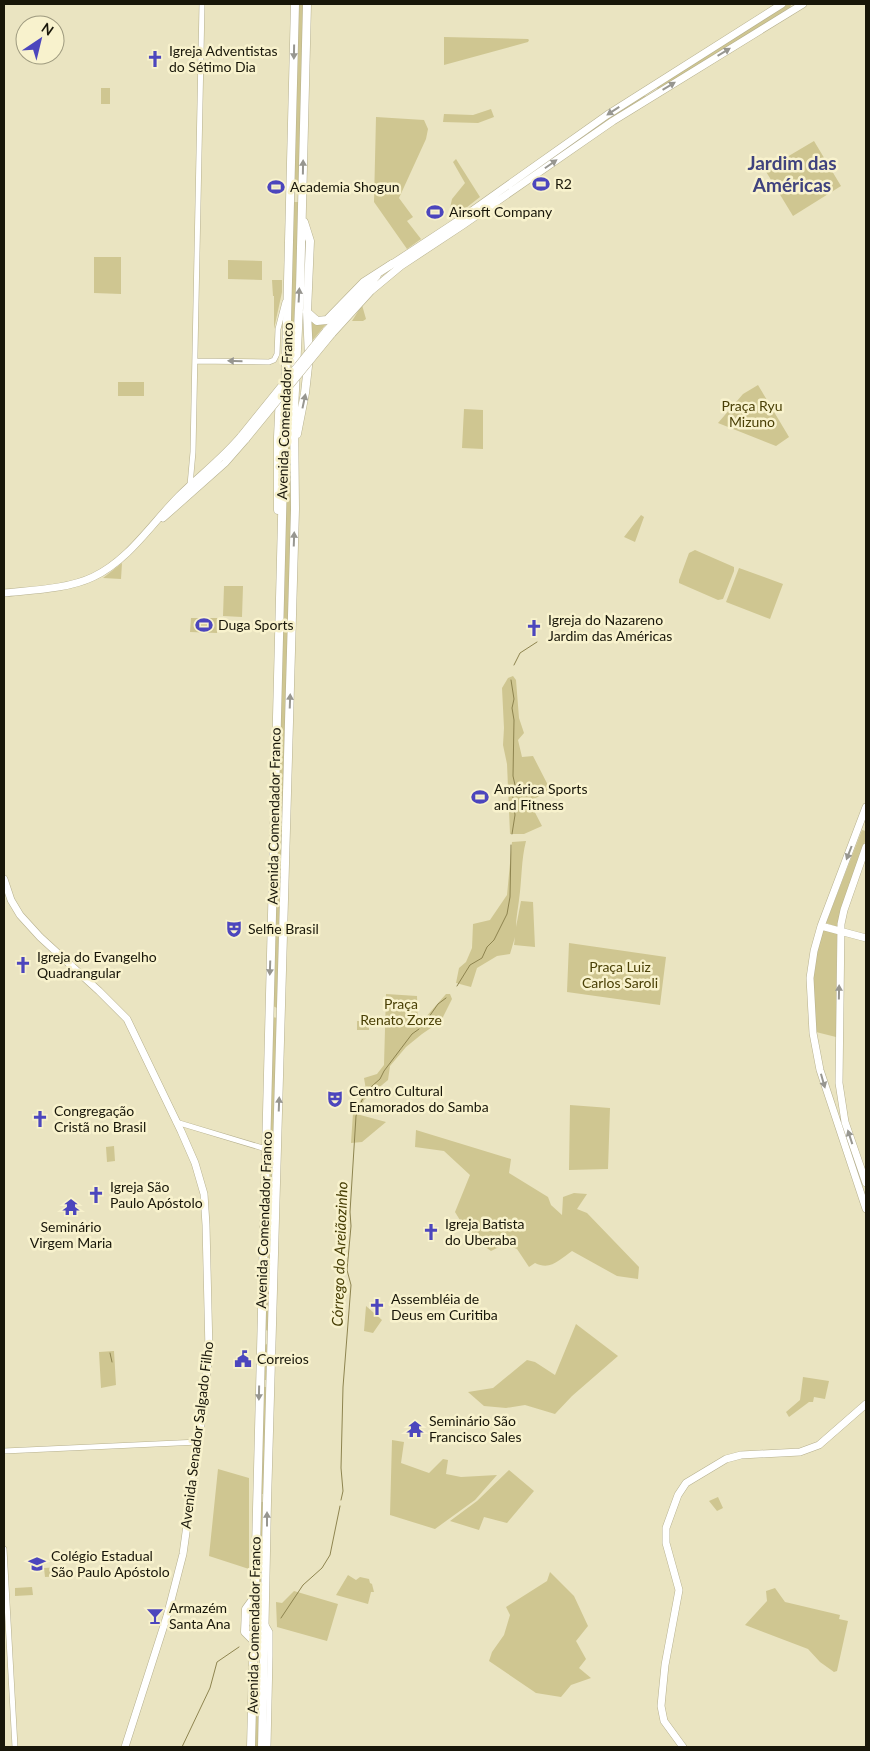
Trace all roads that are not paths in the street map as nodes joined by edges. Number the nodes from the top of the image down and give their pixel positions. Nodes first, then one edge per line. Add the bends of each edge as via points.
1 (202, 4) edge
2 (296, 4) edge
3 (307, 4) edge
4 (782, 4) edge
5 (802, 4) edge
6 (794, 6) edge
7 (577, 136) junction
8 (584, 140) junction
9 (302, 216) junction
10 (392, 264) junction
11 (288, 290) junction
12 (307, 312) junction
13 (328, 333) junction
14 (195, 361) junction
15 (286, 378) junction
16 (264, 406) dead end
17 (244, 437) junction
18 (294, 449) junction
19 (193, 464) junction
20 (207, 472) junction
21 (190, 486) junction
22 (154, 524) junction
23 (4, 593) edge
24 (866, 807) edge
25 (274, 820) junction
26 (286, 820) junction
27 (866, 847) edge
28 (4, 879) edge
29 (821, 926) junction
30 (840, 931) junction
31 (866, 938) edge
32 (270, 1004) junction
33 (281, 1008) junction
34 (176, 1122) junction
35 (197, 1129) junction
36 (181, 1131) junction
37 (266, 1149) junction
38 (866, 1183) edge
39 (866, 1209) edge
40 (261, 1327) junction
41 (272, 1329) junction
42 (260, 1344) junction
43 (272, 1346) junction
44 (866, 1404) edge
45 (199, 1442) junction
46 (4, 1452) edge
47 (257, 1501) junction
48 (268, 1502) junction
49 (4, 1549) edge
50 (266, 1625) junction
51 (253, 1663) junction
52 (265, 1664) junction
53 (15, 1747) edge
54 (125, 1747) edge
55 (250, 1747) edge
56 (262, 1747) edge
57 (268, 1747) edge
58 (683, 1747) edge

1 - 14 street
2 -> 11 highway, Avenida Comendador Franco
9 -> 3 highway, Avenida Comendador Franco
4 -> 7 main road
5 - 6 main road
8 -> 6 main road
7 - 8 main road
7 - 10 main road
13 -> 8 main road via 393,272
9 - 12 highway via 310,240
18 -> 9 highway, Avenida Comendador Franco
10 - 12 highway via 359,286 327,320 317,321
10 - 13 main road via 367,285
11 -> 14 street via 274,360
11 - 15 highway, Avenida Comendador Franco
18 -> 12 highway via 309,370
13 - 17 main road, bridge
14 - 19 street
15 - 16 highway
15 - 25 highway, Avenida Comendador Franco via 281,390 278,437 281,567
17 - 20 main road
17 - 22 main road via 225,464
26 -> 18 highway, Avenida Comendador Franco
19 - 20 street via 197,470
19 - 21 street
20 - 21 main road
21 - 22 main road
22 - 23 main road via 120,558 94,577 67,585
24 -> 29 main road
25 - 26 highway via 280,814
25 -> 32 highway, Avenida Comendador Franco
26 - 33 highway, Avenida Comendador Franco
27 - 30 main road
28 - 34 main road, Avenida Senador Salgado Filho via 20,915 127,1019
29 - 30 main road
29 -> 39 main road via 810,978 815,1046 823,1083
30 - 31 main road
38 -> 30 main road via 849,1133 839,1088
32 - 33 highway via 273,1009
32 - 37 highway, Avenida Comendador Franco
41 -> 33 highway, Avenida Comendador Franco
34 - 35 street
34 - 36 main road, Avenida Senador Salgado Filho
35 - 36 street
35 - 37 street
36 - 45 main road, Avenida Senador Salgado Filho via 204,1194 206,1225 209,1351
37 - 40 highway, Avenida Comendador Franco
40 - 41 highway via 266,1333
40 - 42 highway, Avenida Comendador Franco
41 - 43 highway, Avenida Comendador Franco
42 - 43 highway via 266,1341
42 -> 47 highway, Avenida Comendador Franco
43 - 48 highway, Avenida Comendador Franco
44 - 58 main road via 819,1445 800,1452 741,1455 726,1459 686,1483 678,1495 666,1528 666,1543 680,1590 665,1665 661,1706 664,1722
45 - 46 street
45 - 54 main road, Avenida Senador Salgado Filho via 184,1554
47 - 48 highway via 262,1496
47 - 51 highway, Avenida Comendador Franco via 254,1598 246,1610 245,1632 253,1640
50 -> 48 highway, Avenida Comendador Franco
49 - 53 street
50 - 52 highway, Avenida Comendador Franco
50 - 57 street, Avenida Comendador Franco via 270,1632
51 - 52 highway via 258,1659
51 - 55 highway, Avenida Comendador Franco
52 - 56 highway, Avenida Comendador Franco

